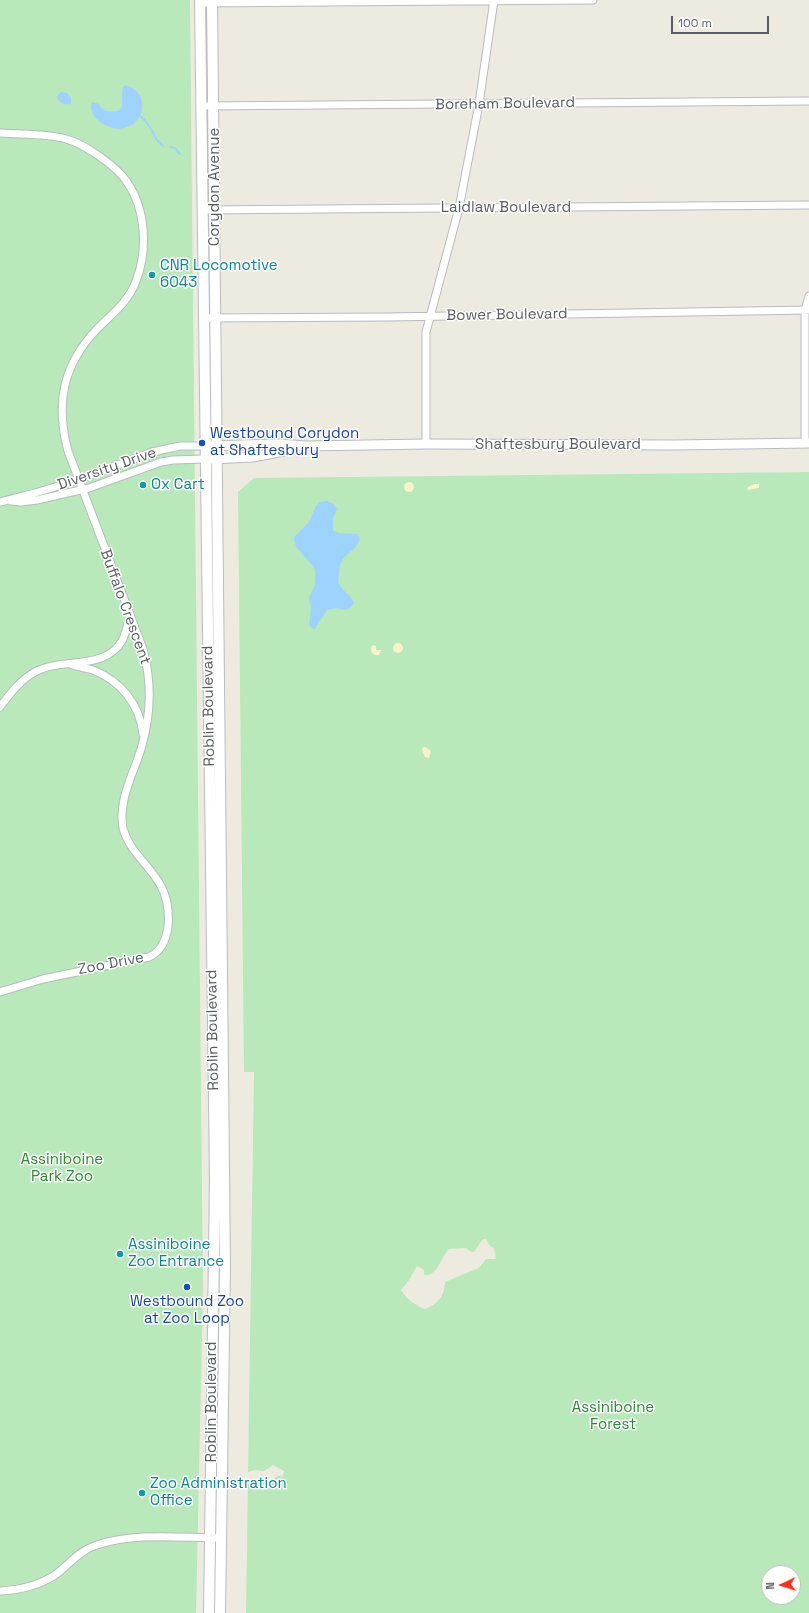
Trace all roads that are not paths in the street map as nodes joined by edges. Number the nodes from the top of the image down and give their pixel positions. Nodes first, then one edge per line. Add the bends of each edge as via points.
1 (592, 0) edge
2 (494, 1) edge
3 (200, 2) edge
4 (212, 2) edge
5 (809, 101) edge
6 (479, 104) junction
7 (202, 106) junction
8 (214, 106) junction
9 (0, 133) edge
10 (809, 205) edge
11 (459, 208) junction
12 (202, 210) junction
13 (215, 210) junction
14 (809, 296) edge
15 (807, 310) edge
16 (430, 316) junction
17 (204, 318) junction
18 (216, 318) junction
19 (807, 443) edge
20 (426, 444) junction
21 (206, 446) junction
22 (217, 446) junction
23 (307, 446) junction
24 (205, 459) junction
25 (217, 459) junction
26 (78, 480) junction
27 (82, 489) junction
28 (9, 500) junction
29 (0, 502) edge
30 (130, 615) junction
31 (69, 663) junction
32 (0, 707) edge
33 (144, 738) junction
34 (0, 992) edge
35 (210, 1538) junction
36 (221, 1538) junction
37 (0, 1591) edge
38 (209, 1613) edge
39 (220, 1613) edge

1 - 2 street
2 - 4 street
2 - 6 street
3 - 4 street
3 - 7 main road, Corydon Avenue
4 - 8 main road, Corydon Avenue
5 - 6 street, Boreham Boulevard
6 - 8 street, Boreham Boulevard
6 - 11 street
7 - 8 street, Boreham Boulevard
7 - 12 main road, Corydon Avenue
8 - 13 main road, Corydon Avenue
9 - 26 street, Buffalo Crescent via 59,137 85,146 122,175 132,190 139,208 144,239 142,262 136,282 126,300 81,347 64,387 64,430
10 - 11 street, Laidlaw Boulevard
11 - 13 street, Laidlaw Boulevard
11 - 16 street
12 - 13 street, Laidlaw Boulevard
12 - 17 main road, Corydon Avenue
13 - 18 main road, Corydon Avenue
14 - 15 street
15 - 16 street, Bower Boulevard
15 - 19 street
16 - 18 street, Bower Boulevard
16 - 20 street via 426,332
17 - 18 street, Bower Boulevard
17 - 21 main road, Corydon Avenue
18 - 22 main road, Corydon Avenue
19 - 20 street, Shaftesbury Boulevard
20 - 23 street, Shaftesbury Boulevard
21 - 22 street, Shaftesbury Boulevard
21 - 24 main road, Roblin Boulevard
21 - 26 street, Diversity Drive via 180,446 160,450
22 - 23 street, Shaftesbury Boulevard
22 - 25 main road, Roblin Boulevard
23 - 25 street, Shaftesbury Boulevard via 253,457
24 - 25 street, Shaftesbury Boulevard
24 - 27 street, Diversity Drive via 151,464
24 - 35 main road, Roblin Boulevard via 215,1180
25 - 36 main road, Roblin Boulevard via 225,1260
26 - 27 street, Buffalo Crescent
26 - 28 street, Diversity Drive
27 - 28 street, Diversity Drive via 21,502
27 - 30 street, Buffalo Crescent
28 - 29 street, Diversity Drive
30 - 31 street via 121,642 113,651 92,661
30 - 33 street, Buffalo Crescent via 144,649 149,675
31 - 32 street via 35,672 18,685
31 - 33 street via 101,674 121,688 139,713
33 - 34 street, Zoo Drive via 124,799 122,817 126,837 163,891 168,923 164,944 155,955 145,959 44,978
35 - 36 street
35 - 37 street via 132,1538 96,1545 82,1552 55,1575 37,1585
35 - 38 main road, Roblin Boulevard
36 - 39 main road, Roblin Boulevard

